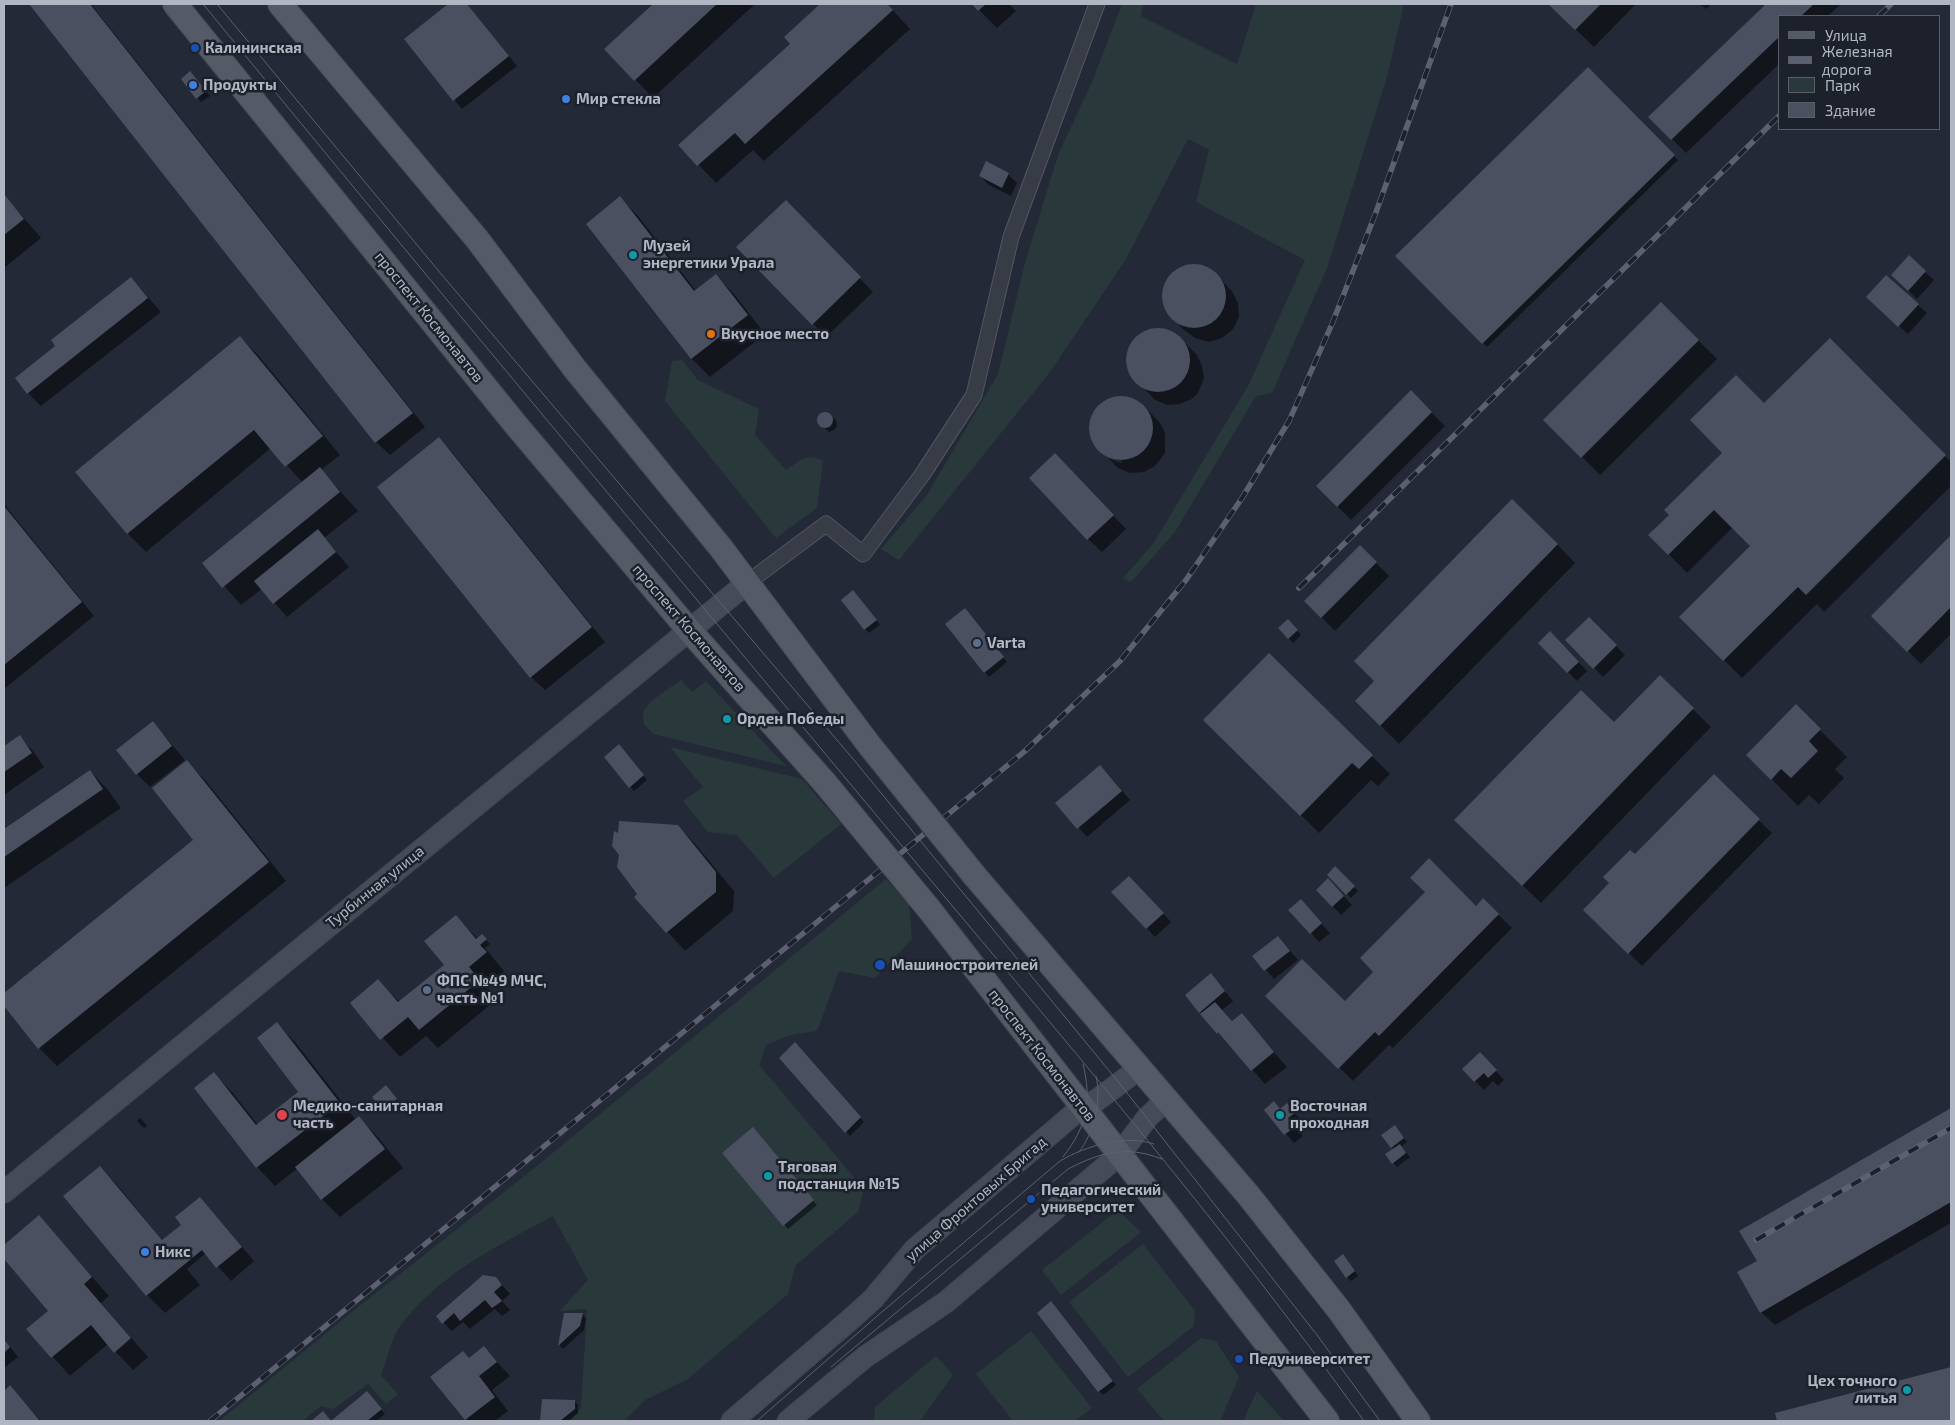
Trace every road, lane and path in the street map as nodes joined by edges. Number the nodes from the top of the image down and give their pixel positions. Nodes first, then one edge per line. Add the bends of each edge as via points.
1 (175, 4) edge
2 (280, 4) edge
3 (1096, 4) edge
4 (747, 583) junction
5 (689, 630) junction
6 (1140, 1068) junction
7 (1167, 1099) junction
8 (1082, 1107) junction
9 (1119, 1154) junction
10 (4, 1192) edge
11 (732, 1421) edge
12 (788, 1421) edge
13 (1327, 1421) edge
14 (1418, 1421) edge

1 - 5 main road, проспект Космонавтов via 508,416
2 - 4 main road via 477,239 575,368
3 - 4 street via 1011,237 974,395 922,475 864,554 826,524
4 - 5 main road, Турбинная улица
4 - 6 main road, bridge via 870,746 974,875
5 - 8 main road, проспект Космонавтов, bridge via 825,782 929,909
5 - 10 main road, Турбинная улица
6 - 7 main road
6 - 8 main road, улица Фронтовых Бригад via 1097,1100
7 - 9 main road via 1146,1118
7 - 14 main road via 1335,1304
8 - 9 main road, проспект Космонавтов
8 - 11 main road, улица Фронтовых Бригад via 915,1249 851,1320
9 - 12 main road via 946,1302 865,1357
9 - 13 main road, проспект Космонавтов

